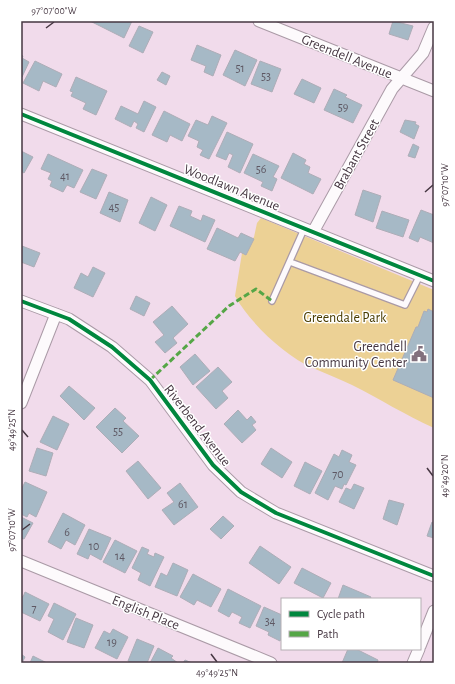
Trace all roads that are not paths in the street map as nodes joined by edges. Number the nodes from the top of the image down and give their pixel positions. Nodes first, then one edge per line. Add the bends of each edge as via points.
1 (260, 21) edge
2 (434, 27) edge
3 (403, 78) junction
4 (434, 91) edge
5 (21, 114) edge
6 (309, 231) junction
7 (290, 262) junction
8 (420, 275) junction
9 (434, 281) edge
10 (21, 301) edge
11 (272, 301) dead end
12 (56, 314) junction
13 (22, 398) edge
14 (21, 561) edge
15 (434, 576) edge
16 (434, 611) edge
17 (421, 644) edge
18 (419, 650) edge
19 (272, 663) edge
20 (413, 663) edge

1 - 3 street, Greendell Avenue
2 - 3 street, Brabant Street via 423,53
3 - 4 street, Greendell Avenue
3 - 6 street, Brabant Street via 392,89
5 - 6 street, Woodlawn Avenue
6 - 7 lane
6 - 8 street, Woodlawn Avenue
7 - 8 lane via 405,305
7 - 11 lane
8 - 9 street, Woodlawn Avenue
10 - 12 street, Riverbend Avenue
12 - 13 street
12 - 15 street, Riverbend Avenue via 112,347 150,380 213,465 241,492 276,513
14 - 19 street, English Place
16 - 17 street
18 - 20 street

